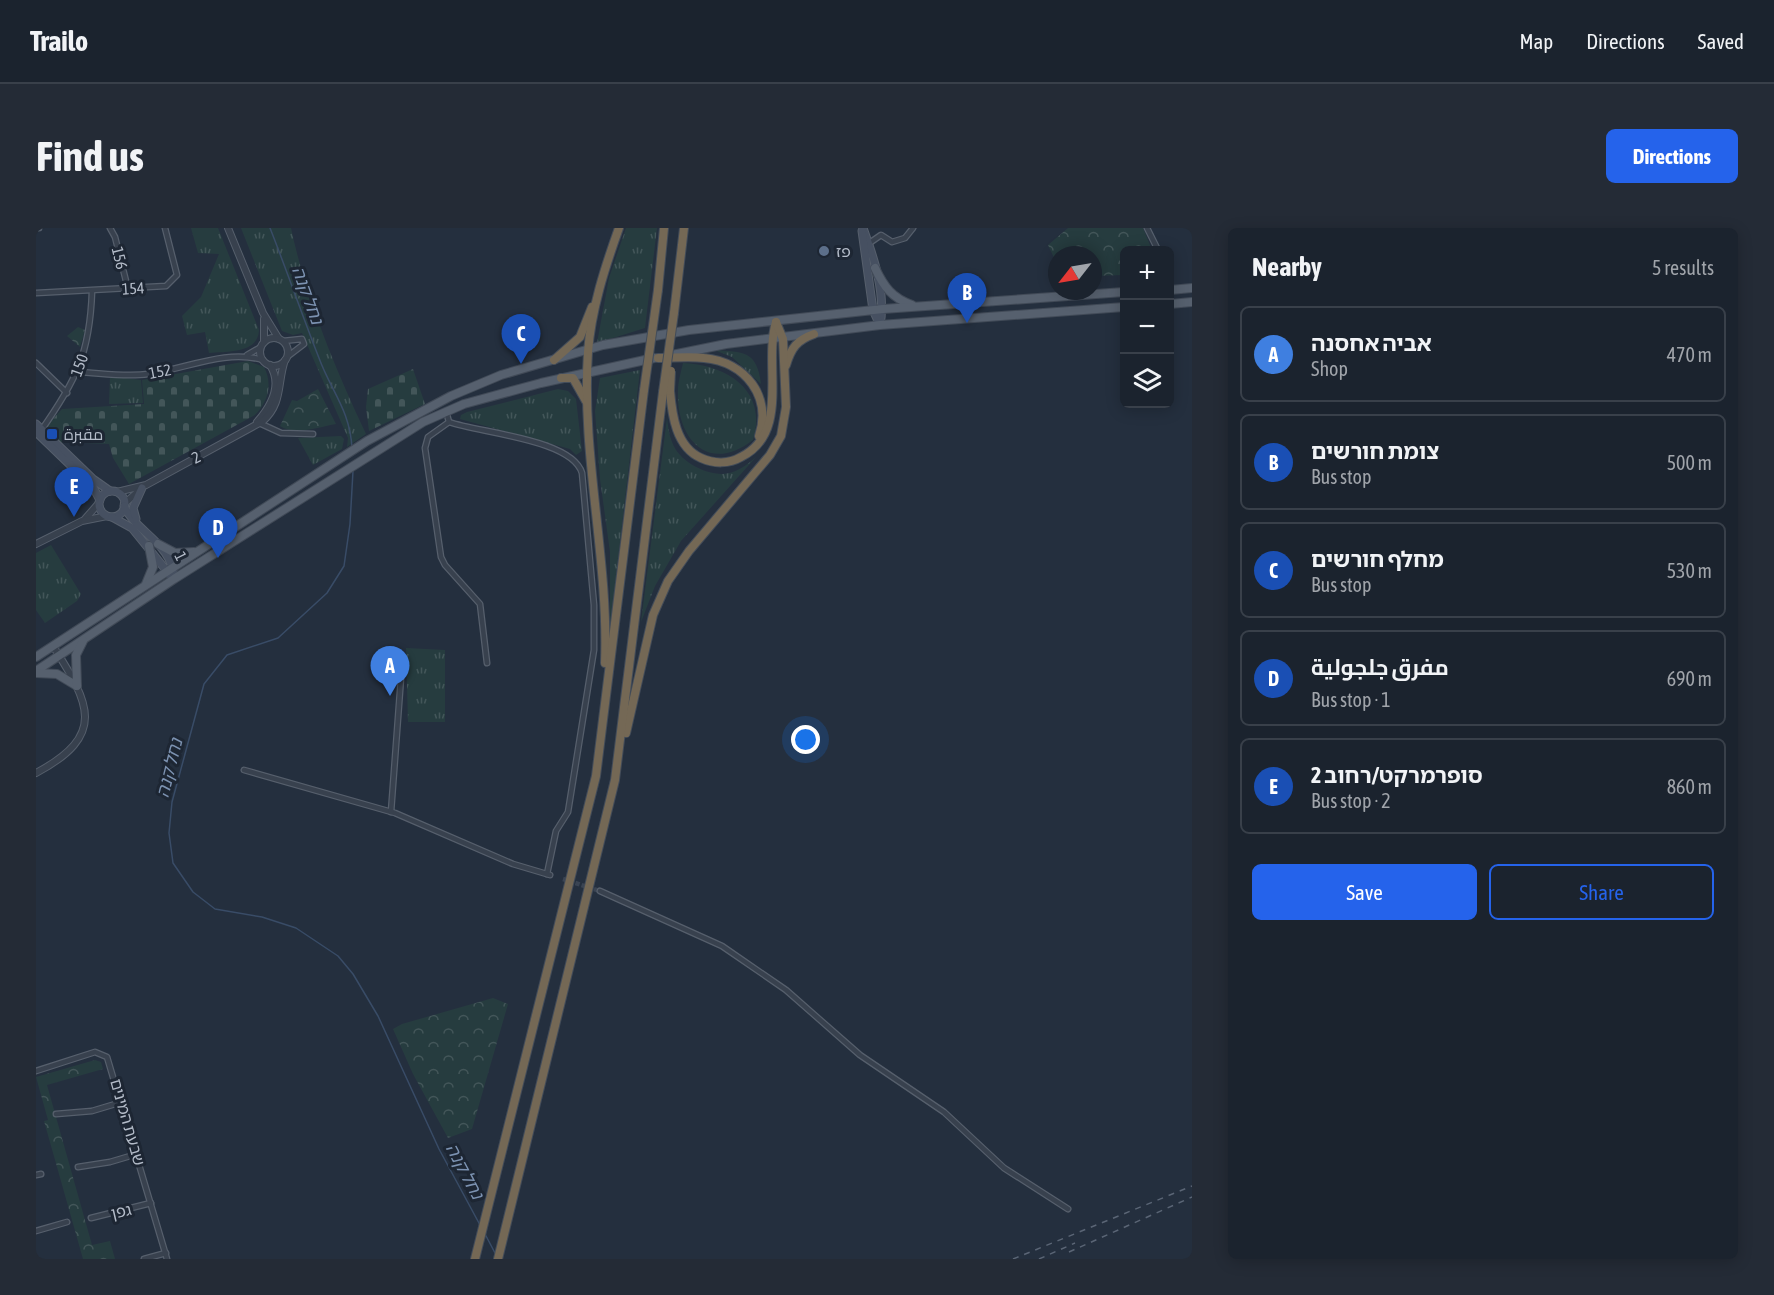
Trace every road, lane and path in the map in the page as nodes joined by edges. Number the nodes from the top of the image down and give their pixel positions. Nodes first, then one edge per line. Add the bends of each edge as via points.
1 (110, 228) edge
2 (165, 228) edge
3 (228, 228) edge
4 (619, 228) edge
5 (664, 228) edge
6 (684, 228) edge
7 (862, 228) edge
8 (913, 228) edge
9 (1147, 228) edge
10 (866, 245) junction
11 (1156, 246) edge
12 (875, 268) junction
13 (603, 272) junction
14 (1192, 288) edge
15 (128, 289) junction
16 (1174, 290) edge
17 (92, 291) junction
18 (1120, 292) edge
19 (36, 293) edge
20 (1192, 302) edge
21 (1174, 304) edge
22 (917, 306) junction
23 (1120, 307) edge
24 (883, 309) junction
25 (873, 310) junction
26 (263, 313) junction
27 (776, 322) junction
28 (880, 325) junction
29 (814, 334) junction
30 (783, 339) junction
31 (280, 340) junction
32 (771, 340) junction
33 (263, 345) junction
34 (588, 349) junction
35 (241, 357) junction
36 (286, 358) junction
37 (658, 358) junction
38 (263, 360) junction
39 (554, 360) junction
40 (36, 363) edge
41 (270, 365) junction
42 (784, 371) junction
43 (78, 372) junction
44 (587, 372) junction
45 (561, 378) junction
46 (667, 391) junction
47 (67, 393) junction
48 (587, 405) junction
49 (446, 411) junction
50 (449, 422) junction
51 (258, 423) junction
52 (38, 431) edge
53 (313, 434) dead end
54 (592, 454) junction
55 (747, 454) junction
56 (580, 467) junction
57 (144, 486) junction
58 (114, 492) junction
59 (100, 501) junction
60 (124, 505) junction
61 (109, 516) junction
62 (82, 521) junction
63 (137, 522) junction
64 (36, 544) edge
65 (154, 545) junction
66 (199, 551) junction
67 (170, 569) junction
68 (174, 579) junction
69 (143, 587) junction
70 (84, 639) junction
71 (53, 646) junction
72 (59, 655) junction
73 (36, 657) edge
74 (487, 663) dead end
75 (36, 672) edge
76 (401, 678) dead end
77 (77, 686) junction
78 (244, 770) dead end
79 (36, 773) edge
80 (596, 776) junction
81 (615, 780) junction
82 (391, 812) junction
83 (600, 891) tunnel mouth
84 (36, 1071) edge
85 (122, 1102) junction
86 (56, 1114) dead end
87 (137, 1154) junction
88 (78, 1167) dead end
89 (152, 1203) junction
90 (1068, 1209) dead end
91 (91, 1218) dead end
92 (67, 1222) dead end
93 (36, 1231) edge
94 (166, 1253) junction
95 (476, 1257) edge
96 (144, 1259) edge
97 (168, 1259) edge
98 (498, 1259) edge

1 - 15 street, 156
2 - 15 street, 154 via 177,268 175,279 166,286
3 - 26 street
4 - 13 highway
5 - 80 highway, bridge
6 - 46 highway, bridge
7 - 10 main road
8 - 10 street via 905,238 892,242 881,235
9 - 11 street
10 - 12 main road
10 - 25 main road
12 - 22 main road via 896,299
12 - 24 main road
13 - 34 highway
13 - 39 highway via 580,337
14 - 16 main road
15 - 17 street, 154
17 - 19 street, 154
17 - 43 street, 150 via 91,322
18 - 22 main road
20 - 21 main road
22 - 24 main road
23 - 28 main road
24 - 25 main road
24 - 28 main road
25 - 27 main road
25 - 28 main road
26 - 31 street
26 - 33 street
27 - 30 highway
27 - 32 highway
27 - 34 main road via 689,330
28 - 29 main road
29 - 30 main road
29 - 42 highway via 794,346
30 - 32 main road
30 - 42 highway
31 - 33 street via 271,339
31 - 36 street via 287,348
31 - 36 street via 302,339 304,344
32 - 37 main road via 726,344
32 - 55 highway via 770,423 765,436
33 - 35 street, 152
33 - 38 street
34 - 39 main road
34 - 44 highway
35 - 38 street, 152
35 - 43 street, 152 via 149,374
36 - 41 street via 280,365
36 - 51 street, 2 via 279,399 273,411
37 - 44 main road
37 - 55 highway via 706,358 750,380 761,400 764,419
38 - 41 street
39 - 66 main road via 501,375 451,396 367,441
40 - 47 street
41 - 51 street, 2 via 275,375 274,393
42 - 81 highway via 786,407 777,445 679,564 653,615
43 - 47 street, 150
44 - 45 main road
44 - 48 highway
45 - 48 highway via 573,378
45 - 49 main road
46 - 55 highway via 674,422 695,455 720,463
46 - 81 highway
47 - 52 street, 150
48 - 54 highway
49 - 50 street
49 - 68 main road via 373,451
50 - 56 street via 552,449 568,455
50 - 74 street via 428,437 425,448 441,557 480,604
51 - 53 street via 281,433
51 - 57 street, 2
52 - 58 main road via 93,479
52 - 59 main road via 93,487
54 - 56 street
54 - 80 highway via 607,610
56 - 82 street via 594,605 594,650 568,812 556,831 549,874 513,864
57 - 58 street, 2
57 - 60 street, 2
57 - 63 main road via 133,508
58 - 59 main road
58 - 60 main road
59 - 61 main road via 100,509
59 - 62 street
60 - 61 main road via 121,513
60 - 63 main road, 1
61 - 62 street
61 - 65 main road, 1 via 128,524
62 - 64 street
63 - 65 main road, 1
65 - 66 main road via 175,553
65 - 67 main road, 1
65 - 69 main road via 153,567
66 - 67 main road
67 - 68 main road, 1
67 - 69 main road
68 - 70 main road
69 - 71 main road
70 - 72 main road
70 - 77 main road via 76,655
71 - 72 street
71 - 73 main road
72 - 75 main road
72 - 77 street
75 - 77 main road via 57,674
76 - 82 street
77 - 79 street via 86,711 80,739 60,760
78 - 82 street
80 - 95 highway
81 - 98 highway
83 - 90 street via 722,946 786,990 860,1055 944,1112 1004,1168
84 - 85 street, שבעת המינים via 100,1053 111,1065
85 - 86 street via 92,1111
85 - 87 street, שבעת המינים
87 - 88 street
87 - 89 street, שבעת המינים
89 - 91 street, גפן
89 - 94 street, שבעת המינים
92 - 93 street
94 - 96 street
94 - 97 street, שבעת המינים

